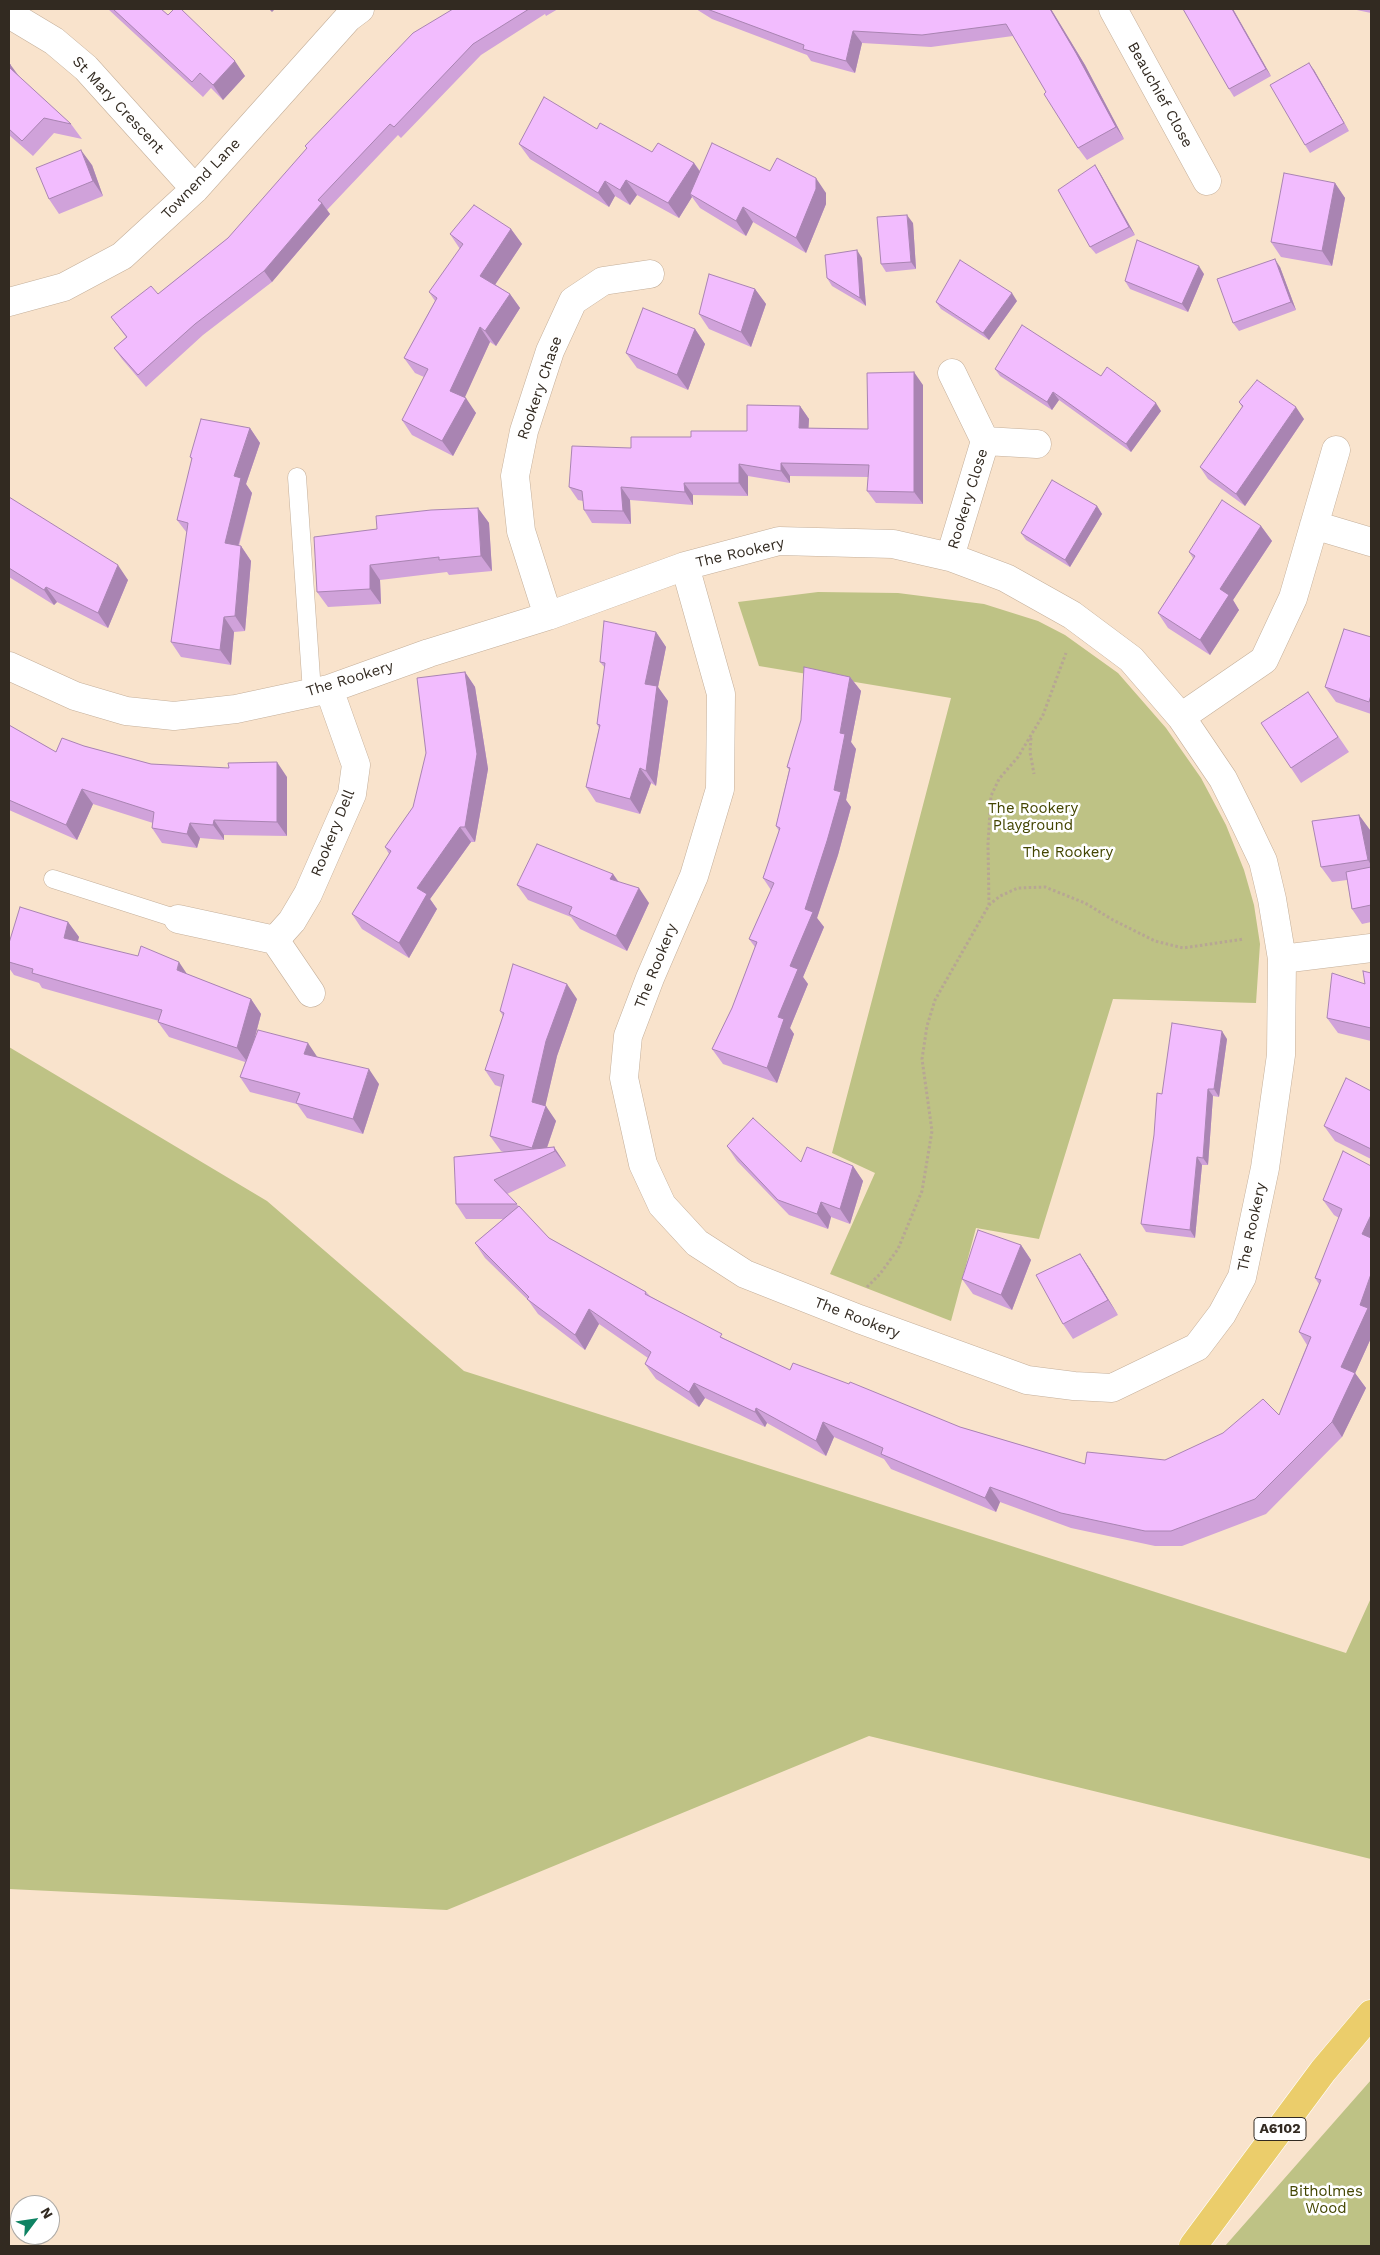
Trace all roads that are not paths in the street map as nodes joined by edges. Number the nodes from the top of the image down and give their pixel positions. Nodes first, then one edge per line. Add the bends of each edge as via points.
1 (360, 9) edge
2 (1113, 9) edge
3 (9, 14) edge
4 (1207, 181) dead end
5 (195, 189) junction
6 (650, 274) dead end
7 (9, 302) edge
8 (952, 373) dead end
9 (986, 442) junction
10 (1037, 444) dead end
11 (1336, 450) dead end
12 (298, 477) dead end
13 (1314, 525) junction
14 (1371, 542) edge
15 (950, 557) junction
16 (686, 566) junction
17 (548, 616) junction
18 (9, 666) edge
19 (321, 690) junction
20 (1181, 717) junction
21 (52, 878) dead end
22 (178, 919) joint
23 (276, 940) junction
24 (1371, 948) edge
25 (1282, 959) junction
26 (311, 992) dead end
27 (1371, 2014) edge
28 (1193, 2246) edge

1 - 5 street, Townend Lane via 348,18
2 - 4 street, Beauchief Close
3 - 5 street, St Mary Crescent via 54,41 86,68
5 - 7 street, Townend Lane via 122,256 64,287
6 - 17 street, Rookery Chase via 603,281 573,301 550,351 524,432 515,476 521,531
8 - 9 street, Rookery Close
9 - 10 street, Rookery Close
9 - 15 street, Rookery Close
11 - 13 street
12 - 19 lane
13 - 14 street
13 - 20 street via 1293,598 1264,660
15 - 16 street, The Rookery via 893,544 779,541
15 - 20 street, The Rookery via 1006,578 1072,615 1131,659
16 - 17 street, The Rookery
16 - 25 street, The Rookery via 720,694 720,789 694,876 628,1036 624,1078 643,1164 662,1205 697,1243 745,1274 1027,1380 1112,1388 1157,1368 1197,1347 1222,1314 1242,1276 1266,1168 1281,1055
17 - 19 street, The Rookery
18 - 19 street, The Rookery via 75,696 126,712 174,716 236,709
19 - 23 street, Rookery Dell via 356,765 352,794 308,894
20 - 25 street, The Rookery via 1223,779 1263,861
21 - 22 lane
22 - 23 street
23 - 26 street
24 - 25 street
27 - 28 main road, A6102 via 1323,2071

